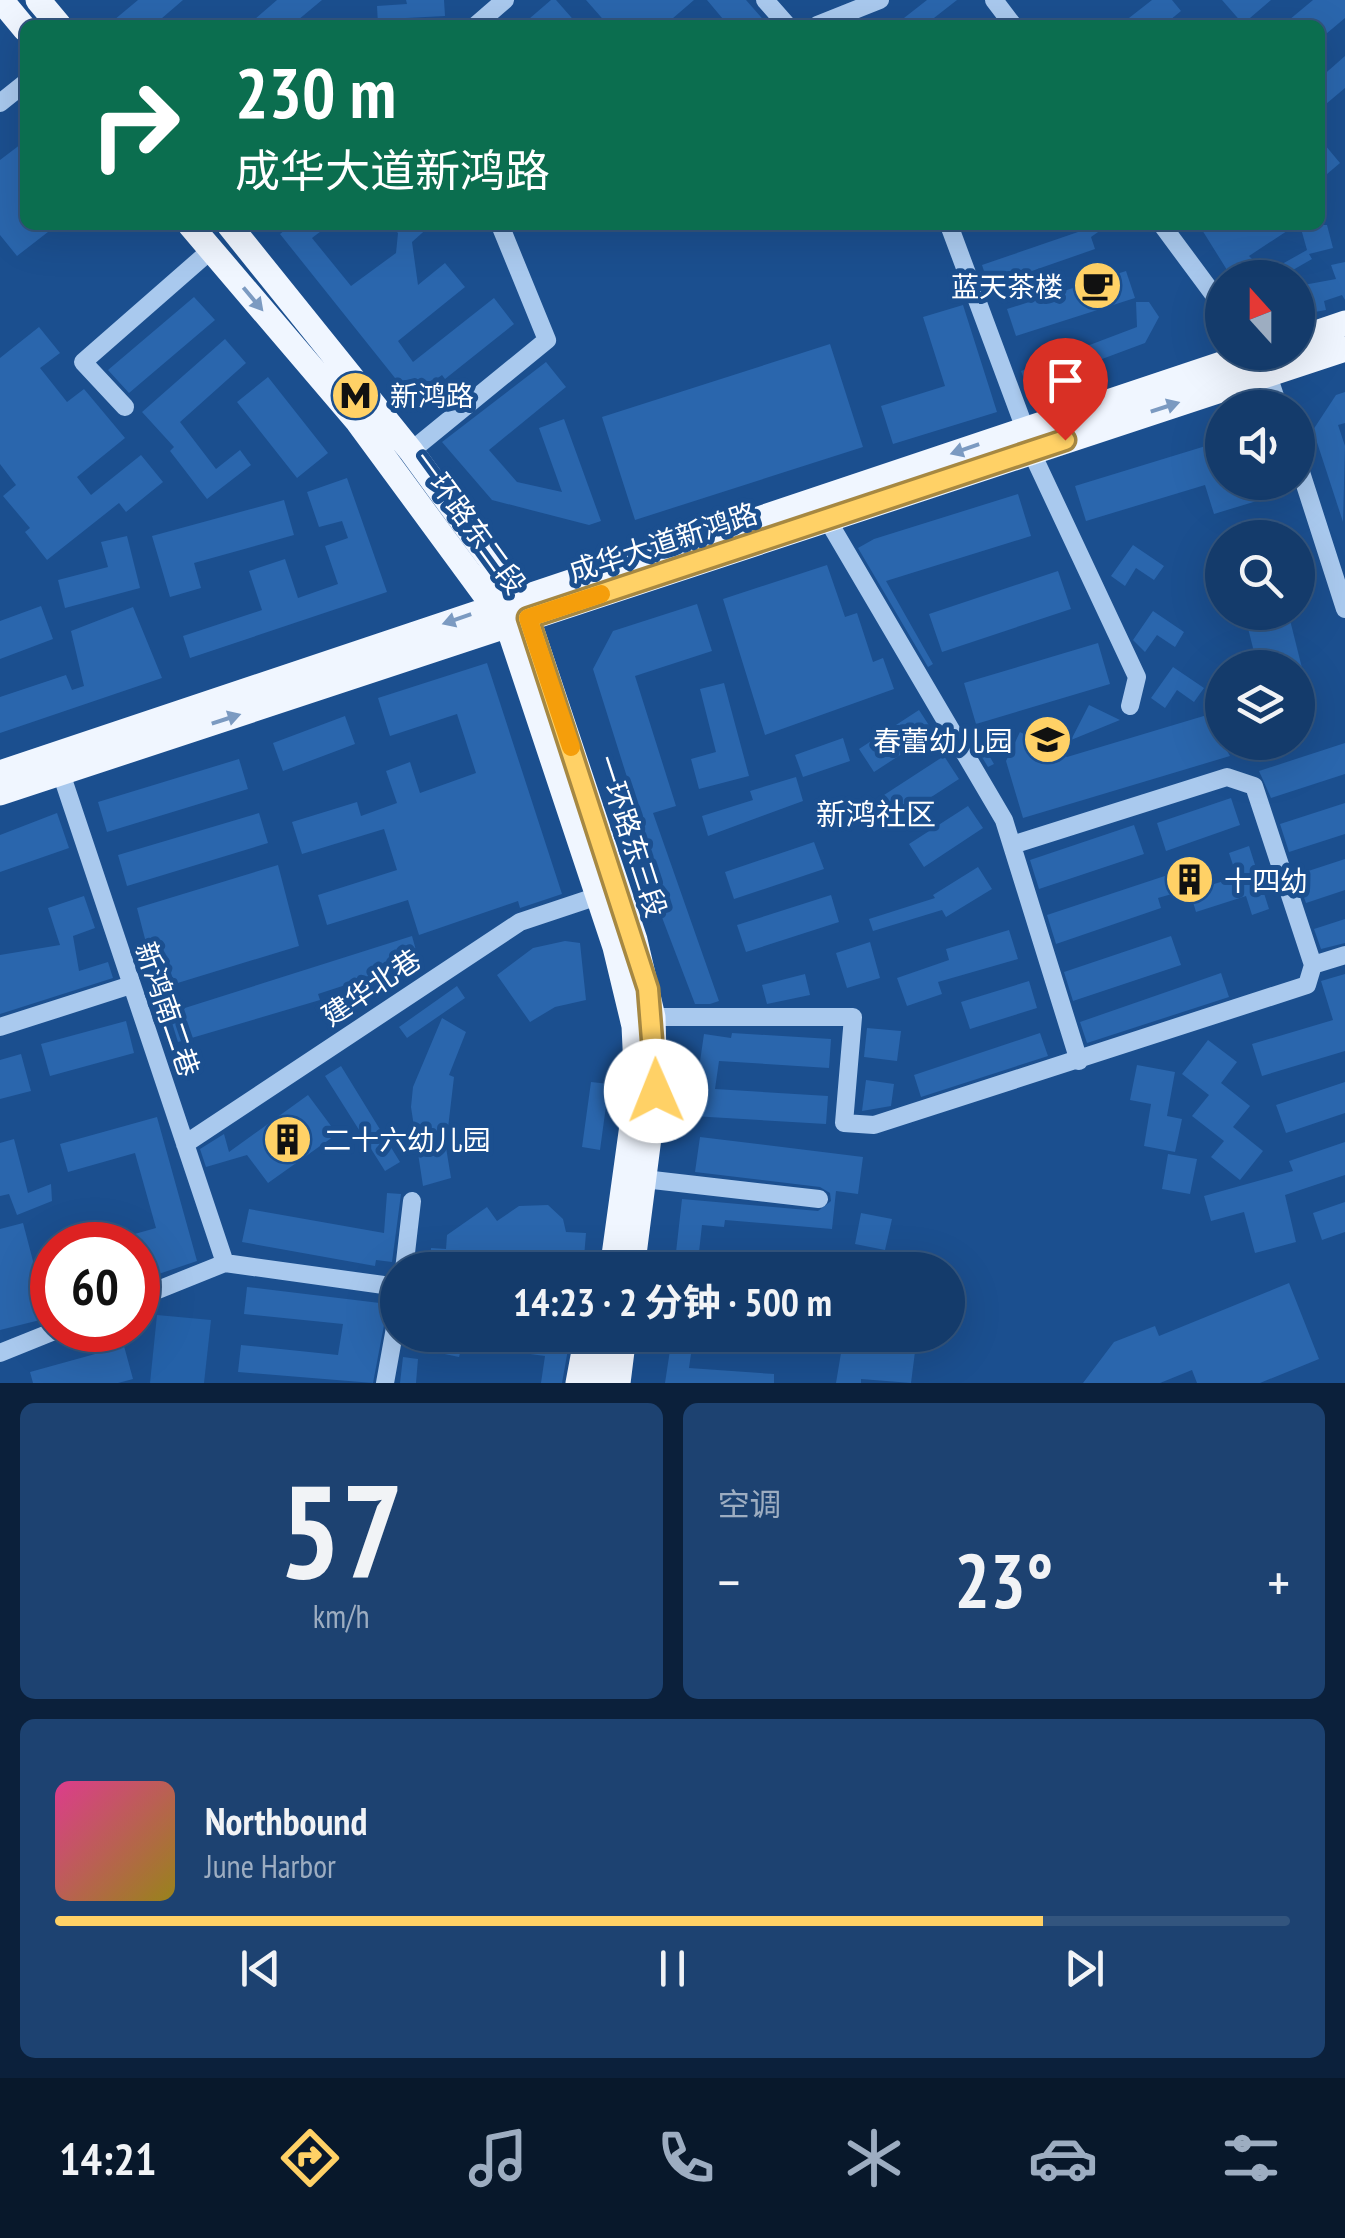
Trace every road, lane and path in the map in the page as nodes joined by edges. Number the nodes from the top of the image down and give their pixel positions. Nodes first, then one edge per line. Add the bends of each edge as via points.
1 (1, 0) edge
2 (38, 0) edge
3 (506, 0) edge
4 (765, 0) edge
5 (880, 0) edge
6 (994, 0) edge
7 (55, 20) edge
8 (482, 20) edge
9 (783, 20) edge
10 (830, 20) edge
11 (1009, 20) edge
12 (20, 23) edge
13 (20, 87) edge
14 (0, 103) edge
15 (194, 230) edge
16 (236, 230) edge
17 (502, 230) edge
18 (950, 230) edge
19 (1166, 230) edge
20 (211, 250) junction
21 (1205, 283) edge
22 (1345, 323) edge
23 (1315, 333) edge
24 (1345, 349) edge
25 (1315, 353) edge
26 (1229, 370) edge
27 (125, 407) dead end
28 (1028, 440) junction
29 (411, 451) junction
30 (1310, 500) edge
31 (827, 519) junction
32 (1345, 609) edge
33 (513, 612) junction
34 (1130, 706) dead end
35 (0, 773) edge
36 (61, 773) junction
37 (0, 793) edge
38 (1012, 845) junction
39 (598, 896) junction
40 (1345, 955) edge
41 (1313, 965) junction
42 (131, 985) junction
43 (653, 1017) junction
44 (0, 1027) edge
45 (1079, 1060) junction
46 (185, 1144) junction
47 (644, 1179) junction
48 (819, 1199) dead end
49 (412, 1202) dead end
50 (406, 1252) edge
51 (623, 1252) edge
52 (625, 1252) edge
53 (225, 1263) junction
54 (380, 1285) edge
55 (160, 1289) edge
56 (30, 1341) edge
57 (391, 1352) edge
58 (584, 1352) edge
59 (602, 1352) edge
60 (622, 1352) edge
61 (634, 1352) edge
62 (0, 1353) edge
63 (385, 1383) edge
64 (578, 1383) edge
65 (598, 1383) edge
66 (618, 1383) edge
67 (634, 1383) edge

1 - 12 main road
2 - 7 main road
3 - 8 street
4 - 9 street
5 - 10 street
6 - 11 street
13 - 14 street
15 - 20 main road, 一环路东二段
16 - 29 main road, 一环路东二段
17 - 29 street via 548,340
18 - 28 street
19 - 21 street
20 - 27 street via 83,362
20 -> 33 main road, 一环路东二段
22 - 23 main road
24 - 25 main road, 成华大道新鸿路
26 - 28 main road, 成华大道新鸿路
28 - 31 main road, 成华大道新鸿路
28 -> 33 main road, 成华大道新鸿路
28 - 34 street via 1137,677
29 - 33 main road, 一环路东二段
30 - 32 street
31 - 33 main road, 成华大道新鸿路
31 - 38 street via 1004,820
33 -> 35 main road, 成华大道新鸿路
36 -> 33 main road, 成华大道新鸿路
33 - 39 main road, 一环路东三段
33 - 43 main road, 一环路东三段 via 635,940
36 - 37 main road, 成华大道新鸿路
36 - 42 street, 新鸿南二巷
38 - 41 street via 1227,777 1254,786
38 - 45 street
39 - 46 street, 建华北巷 via 520,922
39 - 51 main road, 一环路东三段 via 627,993 637,1064
40 - 41 street
41 - 45 street via 1307,985
42 - 44 street
42 - 46 street, 新鸿南二巷
43 - 45 street via 853,1017 844,1123 874,1125
43 - 47 main road, 一环路东三段 via 656,1091
46 - 53 street, 新鸿南二巷
47 - 48 street
47 - 52 main road, 一环路东三段
49 - 50 street
53 - 54 street
53 - 55 street
56 - 62 street
57 - 63 street
58 - 64 main road
59 - 65 main road
60 - 66 main road
61 - 67 main road

